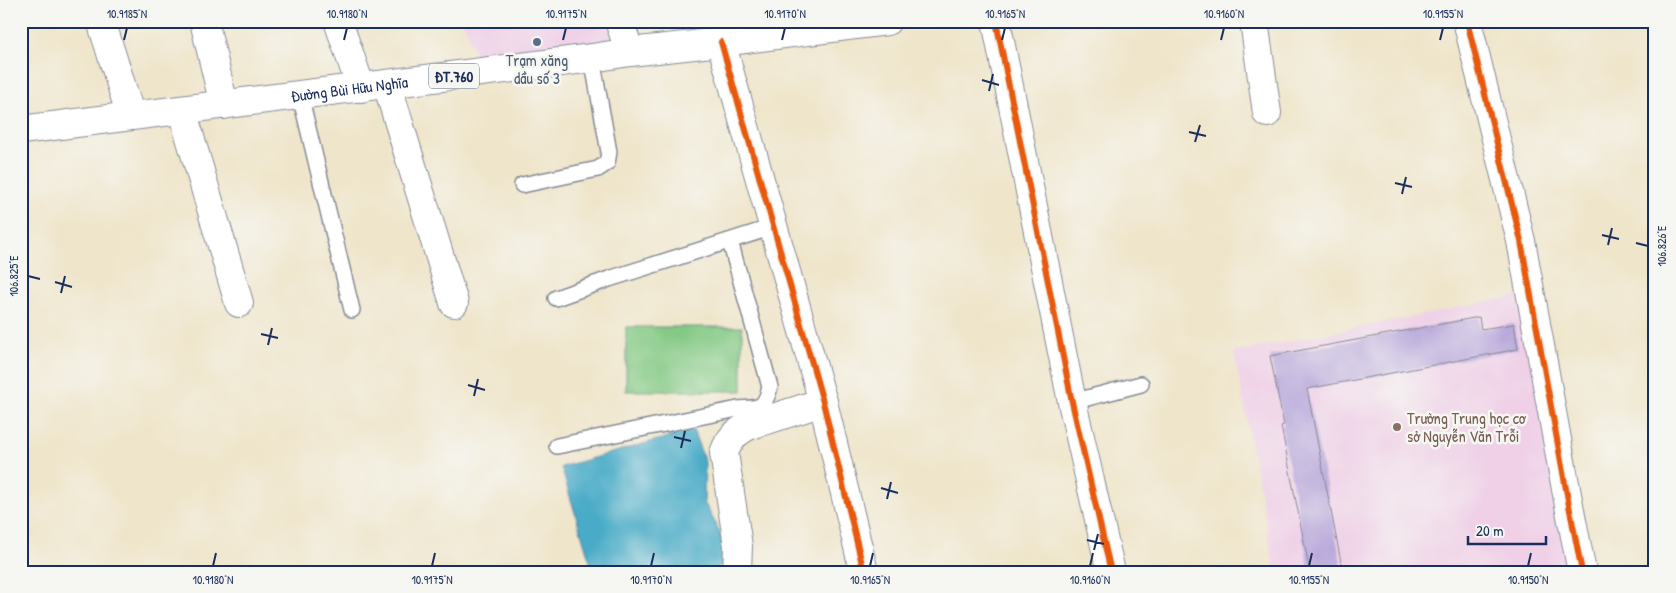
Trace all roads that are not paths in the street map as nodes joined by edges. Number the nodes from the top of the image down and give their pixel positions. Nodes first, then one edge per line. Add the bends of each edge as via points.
1 (100, 21) edge
2 (204, 21) edge
3 (338, 21) edge
4 (619, 21) edge
5 (887, 21) edge
6 (996, 21) edge
7 (1254, 21) edge
8 (1467, 21) edge
9 (721, 42) junction
10 (630, 52) junction
11 (592, 58) junction
12 (374, 86) junction
13 (300, 95) junction
14 (224, 105) junction
15 (182, 110) junction
16 (1267, 113) dead end
17 (132, 116) junction
18 (21, 130) edge
19 (522, 185) dead end
20 (773, 227) junction
21 (730, 241) junction
22 (556, 298) dead end
23 (240, 302) dead end
24 (454, 303) dead end
25 (352, 310) dead end
26 (1141, 384) dead end
27 (824, 402) junction
28 (1072, 402) junction
29 (557, 446) dead end
30 (736, 572) edge
31 (864, 572) edge
32 (1111, 572) edge
33 (1582, 572) edge

1 - 17 street
2 - 14 street
3 - 12 street
4 - 10 street
5 - 9 street, Đường Bùi Hữu Nghĩa / ĐT.760
6 - 28 street
7 - 16 street
8 - 33 street via 1521,241
9 - 10 street, Đường Bùi Hữu Nghĩa / ĐT.760
9 - 20 street
10 - 11 street, Đường Bùi Hữu Nghĩa / ĐT.760
11 - 12 street, Đường Bùi Hữu Nghĩa / ĐT.760
11 - 19 lane via 609,152 607,163 598,169
12 - 13 street, Đường Bùi Hữu Nghĩa / ĐT.760
12 - 24 street
13 - 14 street, Đường Bùi Hữu Nghĩa / ĐT.760
13 - 25 lane
14 - 15 street, Đường Bùi Hữu Nghĩa / ĐT.760
15 - 17 street, Đường Bùi Hữu Nghĩa / ĐT.760
15 - 23 street
17 - 18 street, Đường Bùi Hữu Nghĩa / ĐT.760
20 - 21 lane
20 - 27 street
21 - 22 lane
21 - 29 lane via 770,387 766,401 760,407
26 - 28 lane
27 - 30 street via 748,426 737,431 728,442 724,453 738,546
27 - 31 street
28 - 32 street

